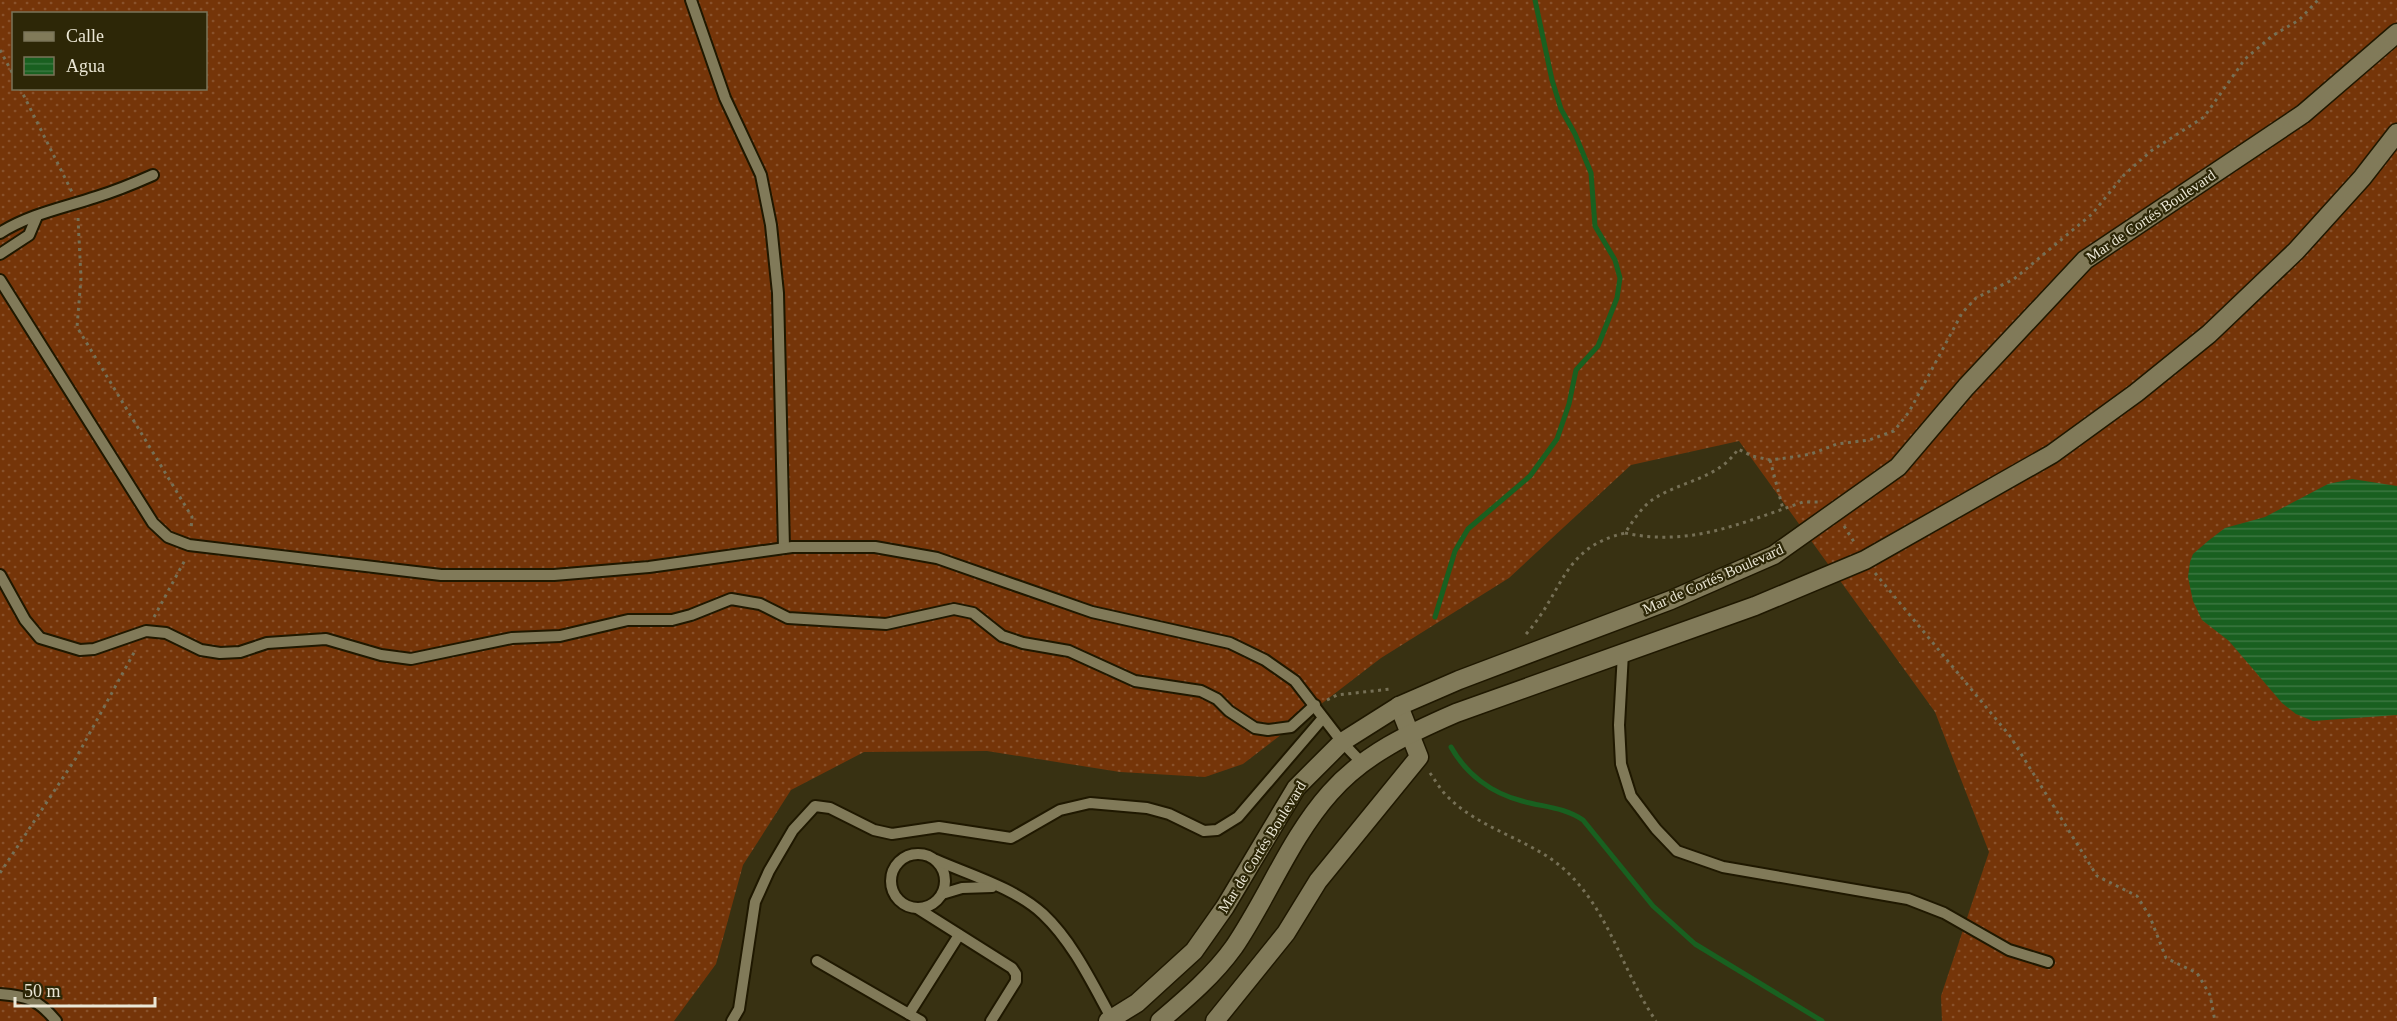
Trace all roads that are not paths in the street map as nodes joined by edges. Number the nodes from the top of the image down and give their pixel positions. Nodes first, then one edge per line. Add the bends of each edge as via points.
1 (691, 0) edge
2 (2397, 33) edge
3 (2397, 133) edge
4 (153, 175) dead end
5 (37, 216) junction
6 (0, 233) edge
7 (0, 254) edge
8 (0, 280) edge
9 (784, 548) junction
10 (0, 575) edge
11 (1620, 620) junction
12 (1623, 653) junction
13 (1315, 705) junction
14 (1399, 706) junction
15 (1323, 718) junction
16 (1410, 734) junction
17 (1342, 742) junction
18 (1362, 763) junction
19 (936, 860) junction
20 (995, 886) junction
21 (942, 894) junction
22 (916, 908) junction
23 (959, 935) junction
24 (817, 961) dead end
25 (2048, 962) dead end
26 (0, 994) edge
27 (909, 1014) junction
28 (1111, 1020) edge
29 (56, 1021) edge
30 (732, 1021) edge
31 (921, 1021) edge
32 (991, 1021) edge
33 (1160, 1021) edge
34 (1215, 1021) edge

1 - 9 lane via 725,98 761,175 771,225 777,293
2 - 11 street, Mar de Cortés Boulevard via 2303,114 2085,260 1966,387 1898,467 1836,514 1774,555
3 - 12 street via 2296,251 2209,334 2052,454 1865,560 1755,606
4 - 5 lane
5 - 6 lane via 20,220
5 - 7 lane via 29,234
8 - 9 lane via 153,523 168,537 189,545 441,575 554,575 649,567
9 - 13 lane via 875,547 937,558 1092,612 1230,643 1295,681
10 - 13 lane via 25,620 40,638 80,650 146,631 166,633 201,650 220,653 240,652 267,643 318,639 367,649 381,656 411,659 512,638 560,636 628,620 672,620 731,599 760,604 788,618 886,624 964,609 1002,636 1069,651 1135,681 1210,694 1255,728 1291,727
11 - 12 street
11 - 14 street, Mar de Cortés Boulevard
12 - 16 street via 1456,713
12 - 25 lane via 1621,764 1632,796 1677,851 1723,867 1908,899 1944,913 2009,950
13 - 15 lane
14 - 16 street
14 - 17 street, Mar de Cortés Boulevard
15 - 17 lane
15 - 30 lane via 1238,817 1217,830 1204,831 1147,808 1090,803 1053,813 1011,838 939,827 892,834 867,827 830,807 814,806 793,830 755,903 739,1009
16 - 18 street
16 - 34 street via 1419,757 1318,881 1286,933
17 - 18 lane
17 - 28 street, Mar de Cortés Boulevard via 1296,788 1194,951
18 - 33 street via 1306,823 1232,949 1201,986
19 - 20 lane
19 - 21 lane via 945,874
19 - 22 lane via 912,855 893,871 895,895
20 - 21 lane
20 - 28 lane via 1021,898 1058,930
21 - 22 lane via 933,904
22 - 23 lane
23 - 27 lane
23 - 32 lane via 1016,974 1016,981
24 - 27 lane
26 - 29 lane via 31,998
27 - 31 lane

